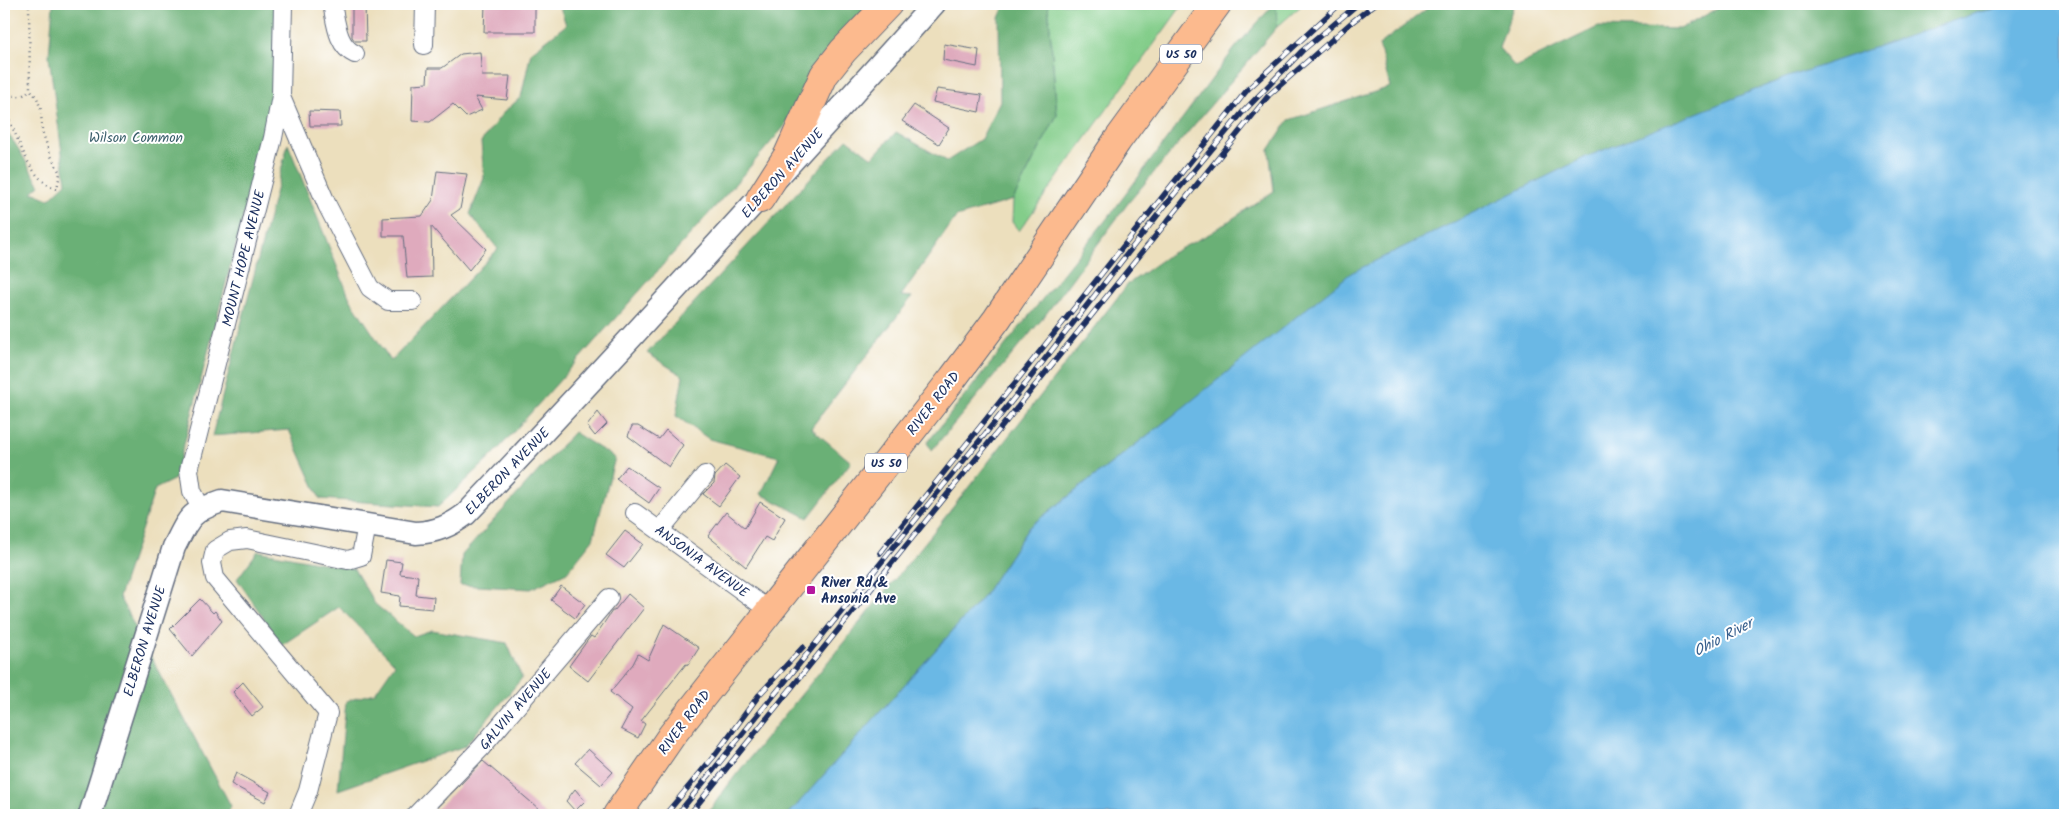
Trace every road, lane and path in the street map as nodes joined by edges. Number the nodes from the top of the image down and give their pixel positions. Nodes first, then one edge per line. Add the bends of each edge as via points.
1 (29, 4) edge
2 (283, 4) edge
3 (332, 4) edge
4 (425, 4) edge
5 (888, 4) edge
6 (934, 4) edge
7 (1217, 4) edge
8 (424, 45) dead end
9 (355, 54) dead end
10 (30, 89) junction
11 (4, 92) edge
12 (281, 96) junction
13 (4, 112) edge
14 (760, 199) junction
15 (413, 301) dead end
16 (705, 475) dead end
17 (202, 508) junction
18 (635, 513) dead end
19 (367, 526) junction
20 (660, 530) junction
21 (609, 598) dead end
22 (770, 611) junction
23 (90, 815) edge
24 (298, 815) edge
25 (416, 815) edge
26 (618, 815) edge

1 - 10 path
2 - 12 street, MOUNT HOPE AVENUE
3 - 9 street via 342,43
4 - 8 street
5 - 14 main road via 824,75 788,155
6 - 14 street, ELBERON AVENUE
7 - 22 main road, RIVER ROAD / US 50 via 1117,142 992,326
10 - 11 path via 18,97
10 - 13 path via 37,98 42,131 60,173 57,189 49,186 29,165
12 - 15 street via 322,196 370,288 388,301
12 - 17 street, MOUNT HOPE AVENUE via 189,470 192,491
14 - 19 street, ELBERON AVENUE via 466,514 447,527 432,532
16 - 20 street
17 - 19 street, ELBERON AVENUE via 222,501
17 - 23 street, ELBERON AVENUE via 188,519 174,547
18 - 20 street, ANSONIA AVENUE
19 - 24 street via 361,556 348,560 247,539 230,541 215,550 212,563 215,578 328,713 308,791
20 - 22 street, ANSONIA AVENUE
21 - 25 street, GALVIN AVENUE via 481,748
22 - 26 main road, RIVER ROAD / US 50 via 672,735

